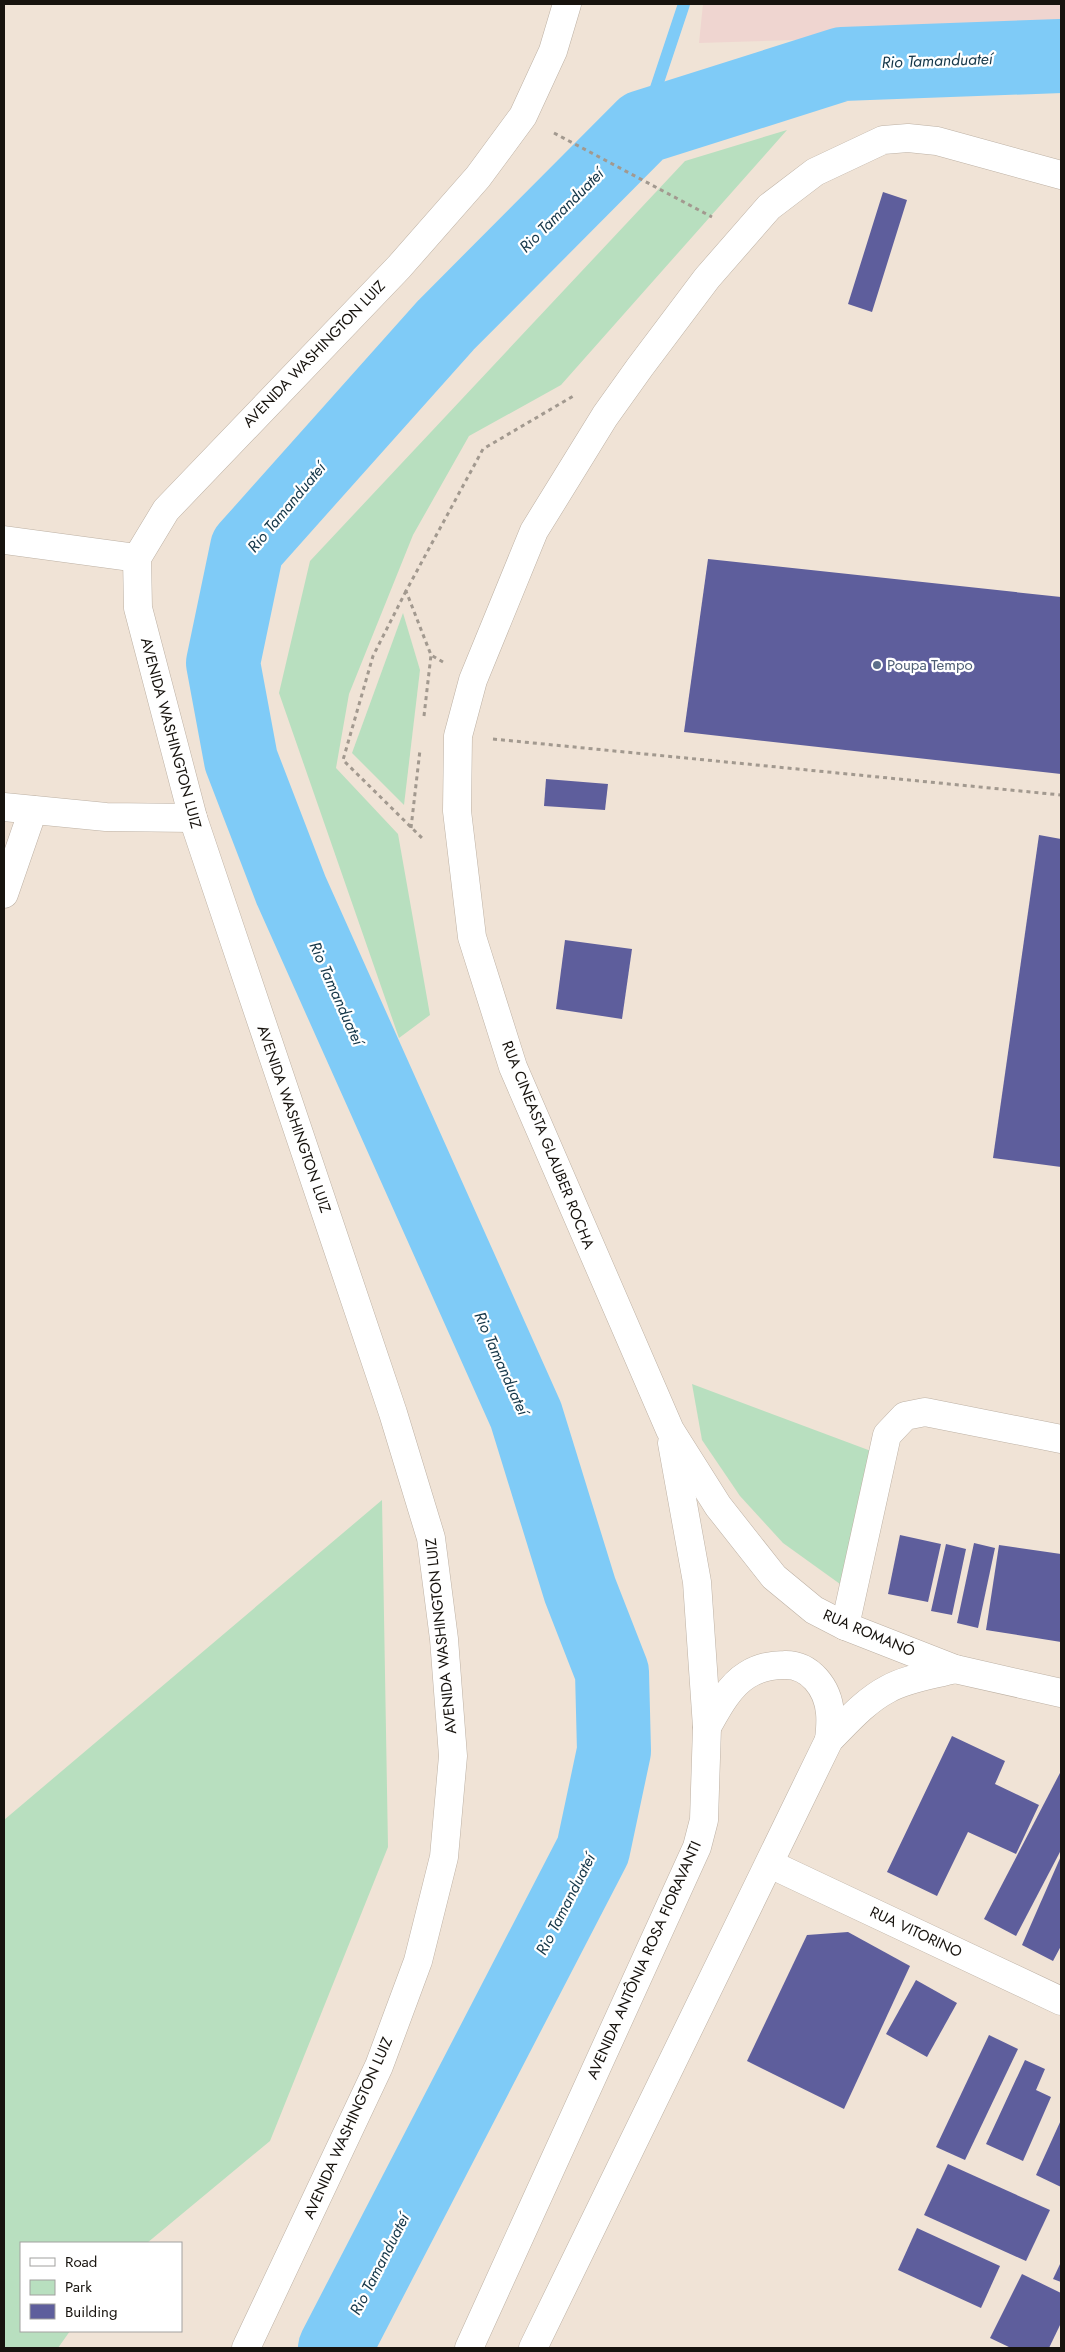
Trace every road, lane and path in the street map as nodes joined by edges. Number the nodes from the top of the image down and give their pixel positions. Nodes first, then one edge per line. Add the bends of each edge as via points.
1 (567, 4) edge
2 (523, 116) junction
3 (1061, 175) edge
4 (745, 235) junction
5 (579, 393) dead end
6 (4, 540) edge
7 (137, 558) junction
8 (406, 591) junction
9 (473, 680) junction
10 (458, 736) junction
11 (1061, 795) edge
12 (4, 806) edge
13 (33, 810) junction
14 (193, 818) junction
15 (464, 873) junction
16 (4, 894) edge
17 (670, 1430) junction
18 (1061, 1439) edge
19 (845, 1626) junction
20 (955, 1670) junction
21 (1061, 1693) edge
22 (707, 1727) junction
23 (829, 1740) junction
24 (770, 1864) junction
25 (1061, 2001) edge
26 (246, 2348) edge
27 (470, 2348) edge
28 (533, 2348) edge

1 - 2 main road, AVENIDA WASHINGTON LUIZ via 553,51
2 - 4 path
2 - 7 main road, AVENIDA WASHINGTON LUIZ via 478,177 399,267 166,510
3 - 4 main road, RUA CINEASTA GLAUBER ROCHA via 938,141 882,140 815,172 769,207
4 - 9 main road, RUA CINEASTA GLAUBER ROCHA via 707,278 605,416 534,531
5 - 8 path via 482,449
6 - 7 main road
7 - 14 main road, AVENIDA WASHINGTON LUIZ via 138,608
8 - 9 path via 431,655
8 - 15 path via 373,656 343,760 410,828
9 - 10 main road, RUA CINEASTA GLAUBER ROCHA
10 - 11 path
10 - 15 main road, RUA CINEASTA GLAUBER ROCHA via 457,811
12 - 13 main road
13 - 14 main road via 106,817
13 - 16 main road
14 - 26 main road, AVENIDA WASHINGTON LUIZ via 393,1413 431,1538 444,1639 453,1756 444,1857 418,1961 379,2066
15 - 17 main road, RUA CINEASTA GLAUBER ROCHA via 472,937 513,1067
17 - 19 main road, RUA ROMANÓ via 718,1506 774,1577 814,1610
17 - 22 main road, AVENIDA ANTÔNIA ROSA FIORAVANTI via 697,1582
18 - 19 main road via 925,1412 905,1416 887,1435
19 - 20 main road, RUA ROMANÓ
20 - 21 main road, RUA ROMANÓ
20 - 23 main road via 912,1679 888,1689 861,1708
22 - 23 main road via 721,1703 746,1676 768,1667 794,1665 808,1670 819,1683 830,1712
22 - 27 main road, AVENIDA ANTÔNIA ROSA FIORAVANTI via 704,1820 697,1847
23 - 24 main road
24 - 25 main road, RUA VITORINO
24 - 28 main road

